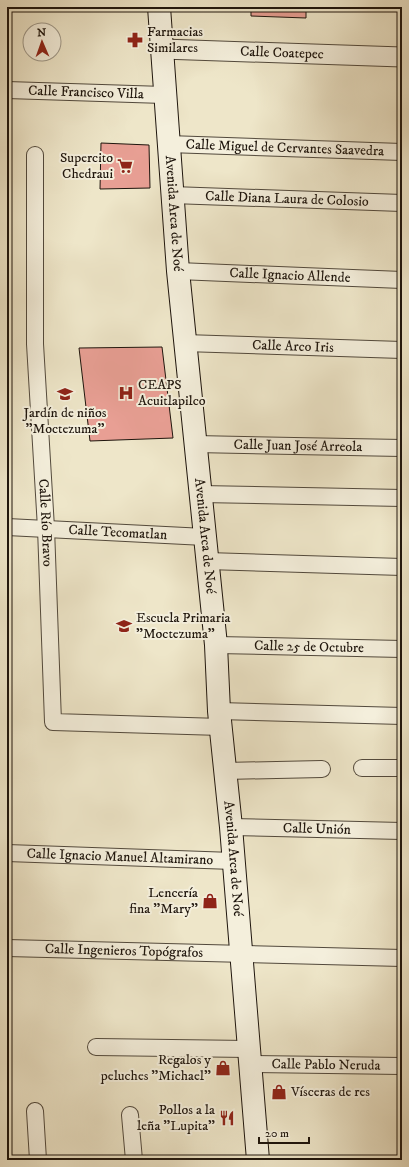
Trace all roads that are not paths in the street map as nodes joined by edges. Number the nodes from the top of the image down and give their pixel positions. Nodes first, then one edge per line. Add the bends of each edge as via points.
1 (159, 7) edge
2 (162, 49) junction
3 (402, 57) edge
4 (7, 90) edge
5 (164, 96) junction
6 (168, 144) junction
7 (402, 152) edge
8 (35, 155) dead end
9 (172, 195) junction
10 (402, 203) edge
11 (178, 271) junction
12 (402, 280) edge
13 (184, 343) junction
14 (402, 350) edge
15 (195, 444) junction
16 (402, 448) edge
17 (200, 494) junction
18 (402, 498) edge
19 (7, 527) edge
20 (46, 528) junction
21 (205, 537) junction
22 (207, 561) junction
23 (402, 567) edge
24 (216, 646) junction
25 (402, 649) edge
26 (402, 716) edge
27 (220, 719) junction
28 (362, 768) dead end
29 (402, 768) edge
30 (322, 769) dead end
31 (225, 771) junction
32 (231, 827) junction
33 (402, 831) edge
34 (7, 853) edge
35 (233, 861) junction
36 (7, 948) edge
37 (241, 954) junction
38 (402, 958) edge
39 (96, 1047) dead end
40 (249, 1056) junction
41 (402, 1066) edge
42 (35, 1111) dead end
43 (130, 1115) dead end
44 (38, 1160) edge
45 (134, 1160) edge
46 (258, 1160) edge

1 - 2 main road, Avenida Arca de Noé
2 - 3 street, Calle Coatepec
2 - 5 main road, Avenida Arca de Noé
4 - 5 street, Calle Francisco Villa
5 - 6 main road, Avenida Arca de Noé
6 - 7 street, Calle Miguel de Cervantes Saavedra
6 - 9 main road, Avenida Arca de Noé
8 - 20 street, Calle Río Bravo via 35,344
9 - 10 street, Calle Diana Laura de Colosio
9 - 11 main road, Avenida Arca de Noé
11 - 12 street, Calle Ignacio Allende
11 - 13 main road, Avenida Arca de Noé
13 - 14 street, Calle Arco Iris
13 - 15 main road, Avenida Arca de Noé
15 - 16 street, Calle Juan José Arreola
15 - 17 main road, Avenida Arca de Noé
17 - 18 street
17 - 21 main road, Avenida Arca de Noé
19 - 20 street, Calle Tecomatlan
20 - 21 street, Calle Tecomatlan
20 - 27 street, Calle Río Bravo via 53,722
21 - 22 main road, Avenida Arca de Noé
22 - 23 street
22 - 24 main road, Avenida Arca de Noé
24 - 25 street, Calle 25 de Octubre
24 - 27 main road, Avenida Arca de Noé
26 - 27 street
27 - 31 main road, Avenida Arca de Noé
28 - 29 street
30 - 31 street
31 - 32 main road, Avenida Arca de Noé
32 - 33 street, Calle Unión
32 - 35 main road, Avenida Arca de Noé
34 - 35 street, Calle Ignacio Manuel Altamirano
35 - 37 main road, Avenida Arca de Noé
36 - 37 street, Calle Ingenieros Topógrafos
37 - 38 street, Calle Ingenieros Topógrafos
37 - 40 main road, Avenida Arca de Noé
39 - 40 street, Calle Pablo Neruda
40 - 41 street, Calle Pablo Neruda
40 - 46 main road, Avenida Arca de Noé
42 - 44 street
43 - 45 street

